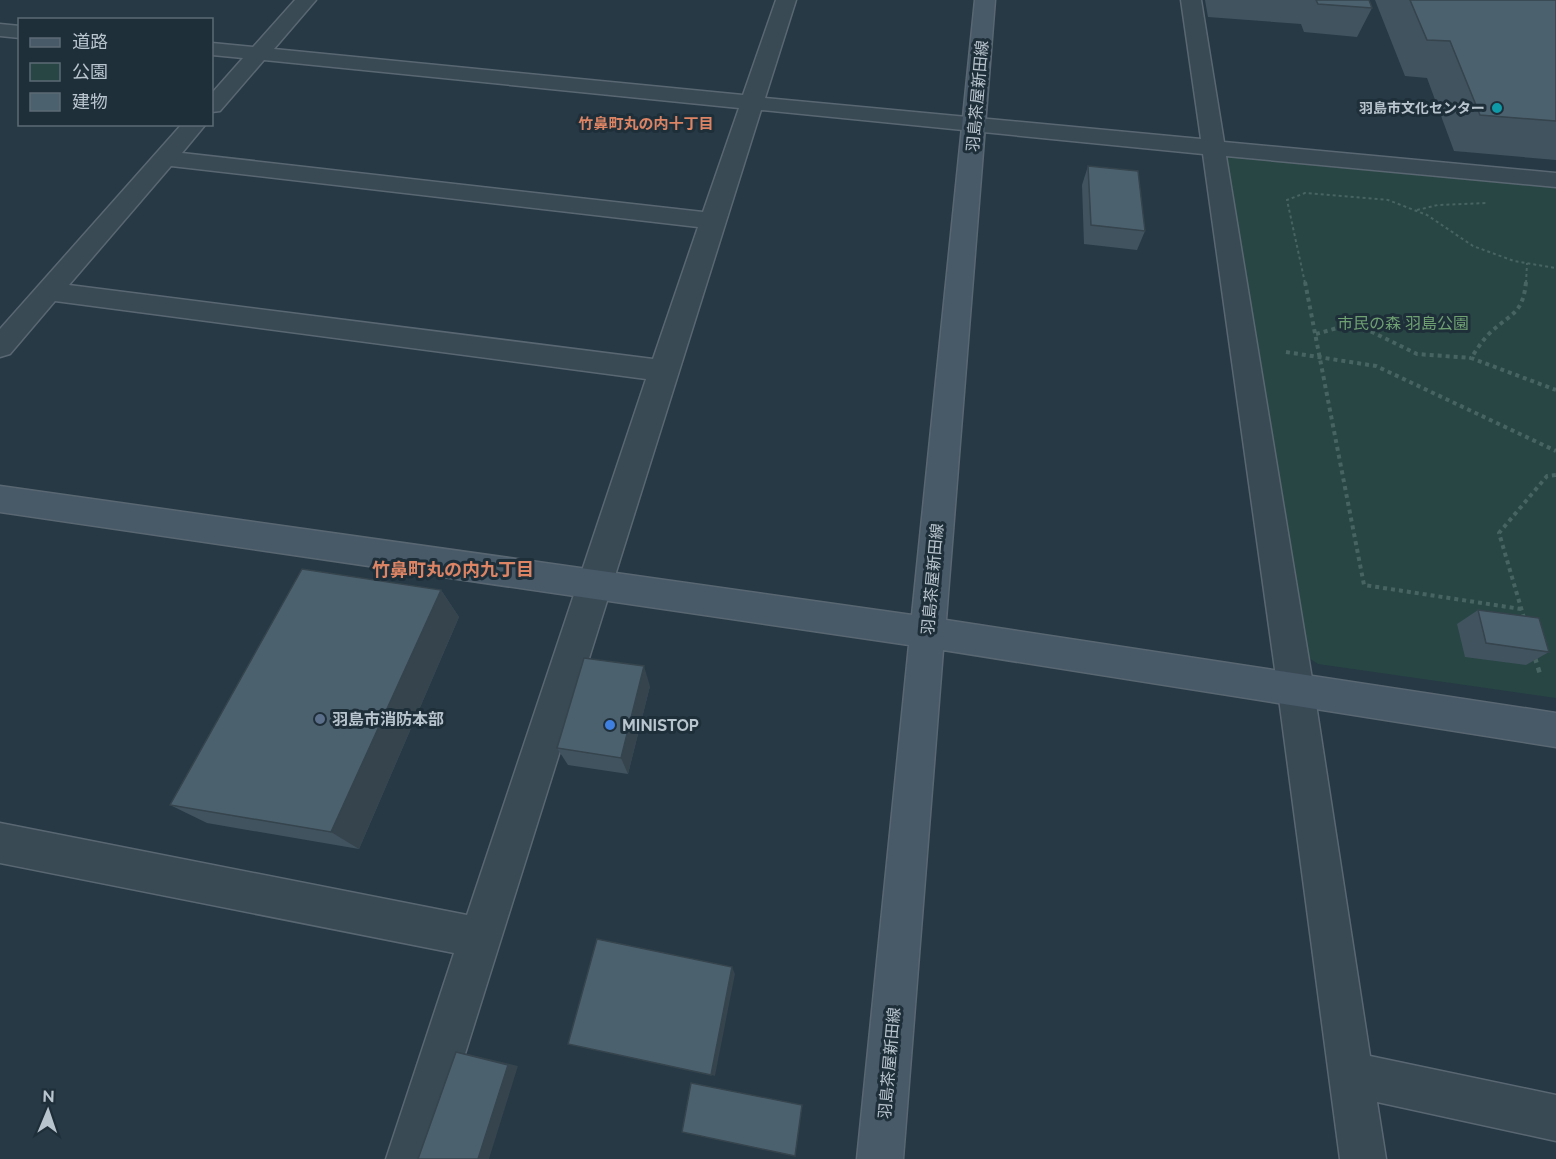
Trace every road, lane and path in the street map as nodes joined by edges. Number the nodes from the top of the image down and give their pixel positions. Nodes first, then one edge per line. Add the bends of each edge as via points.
1 (306, 0) edge
2 (786, 0) edge
3 (985, 0) edge
4 (1191, 0) edge
5 (0, 30) edge
6 (18, 32) edge
7 (213, 49) edge
8 (258, 52) junction
9 (753, 102) junction
10 (213, 105) edge
11 (974, 125) junction
12 (193, 126) edge
13 (1212, 147) junction
14 (165, 158) junction
15 (1556, 180) edge
16 (1496, 202) dead end
17 (1415, 210) junction
18 (713, 221) junction
19 (1527, 263) junction
20 (1556, 268) edge
21 (49, 291) junction
22 (1316, 334) junction
23 (0, 347) edge
24 (1286, 352) dead end
25 (1321, 357) junction
26 (1471, 358) junction
27 (663, 371) junction
28 (1556, 390) edge
29 (1556, 451) edge
30 (1556, 476) edge
31 (0, 499) edge
32 (596, 585) junction
33 (1521, 609) junction
34 (1524, 620) edge
35 (926, 632) junction
36 (1534, 652) edge
37 (1540, 674) dead end
38 (1296, 691) junction
39 (1556, 730) edge
40 (0, 843) edge
41 (481, 938) junction
42 (1351, 1074) junction
43 (1556, 1118) edge
44 (409, 1159) edge
45 (880, 1159) edge
46 (1363, 1159) edge

1 - 8 street
2 - 9 street
3 - 11 main road, 羽島茶屋新田線
4 - 13 street
5 - 6 street
7 - 8 street
8 - 9 street
8 - 10 street
9 - 11 street
9 - 18 street
11 - 13 street
11 - 35 main road, 羽島茶屋新田線
12 - 14 street
13 - 15 street
13 - 38 street
14 - 18 street
14 - 21 street
16 - 17 path via 1438,204
17 - 19 path via 1473,246
17 - 22 path via 1388,200 1305,193 1287,200
18 - 27 street
19 - 20 path
19 - 26 path via 1525,291 1517,312 1490,332
21 - 23 street
21 - 27 street
22 - 25 path
22 - 26 path via 1337,328 1370,331 1417,354
24 - 25 path
25 - 29 path via 1376,366
25 - 33 path via 1364,585
26 - 28 path
27 - 32 street
30 - 33 path via 1547,476 1498,533
31 - 32 main road
32 - 35 main road
32 - 41 street
33 - 34 path
35 - 38 main road
35 - 45 main road, 羽島茶屋新田線
36 - 37 path
38 - 39 main road
38 - 42 street
40 - 41 street
41 - 44 street
42 - 43 street
42 - 46 street

